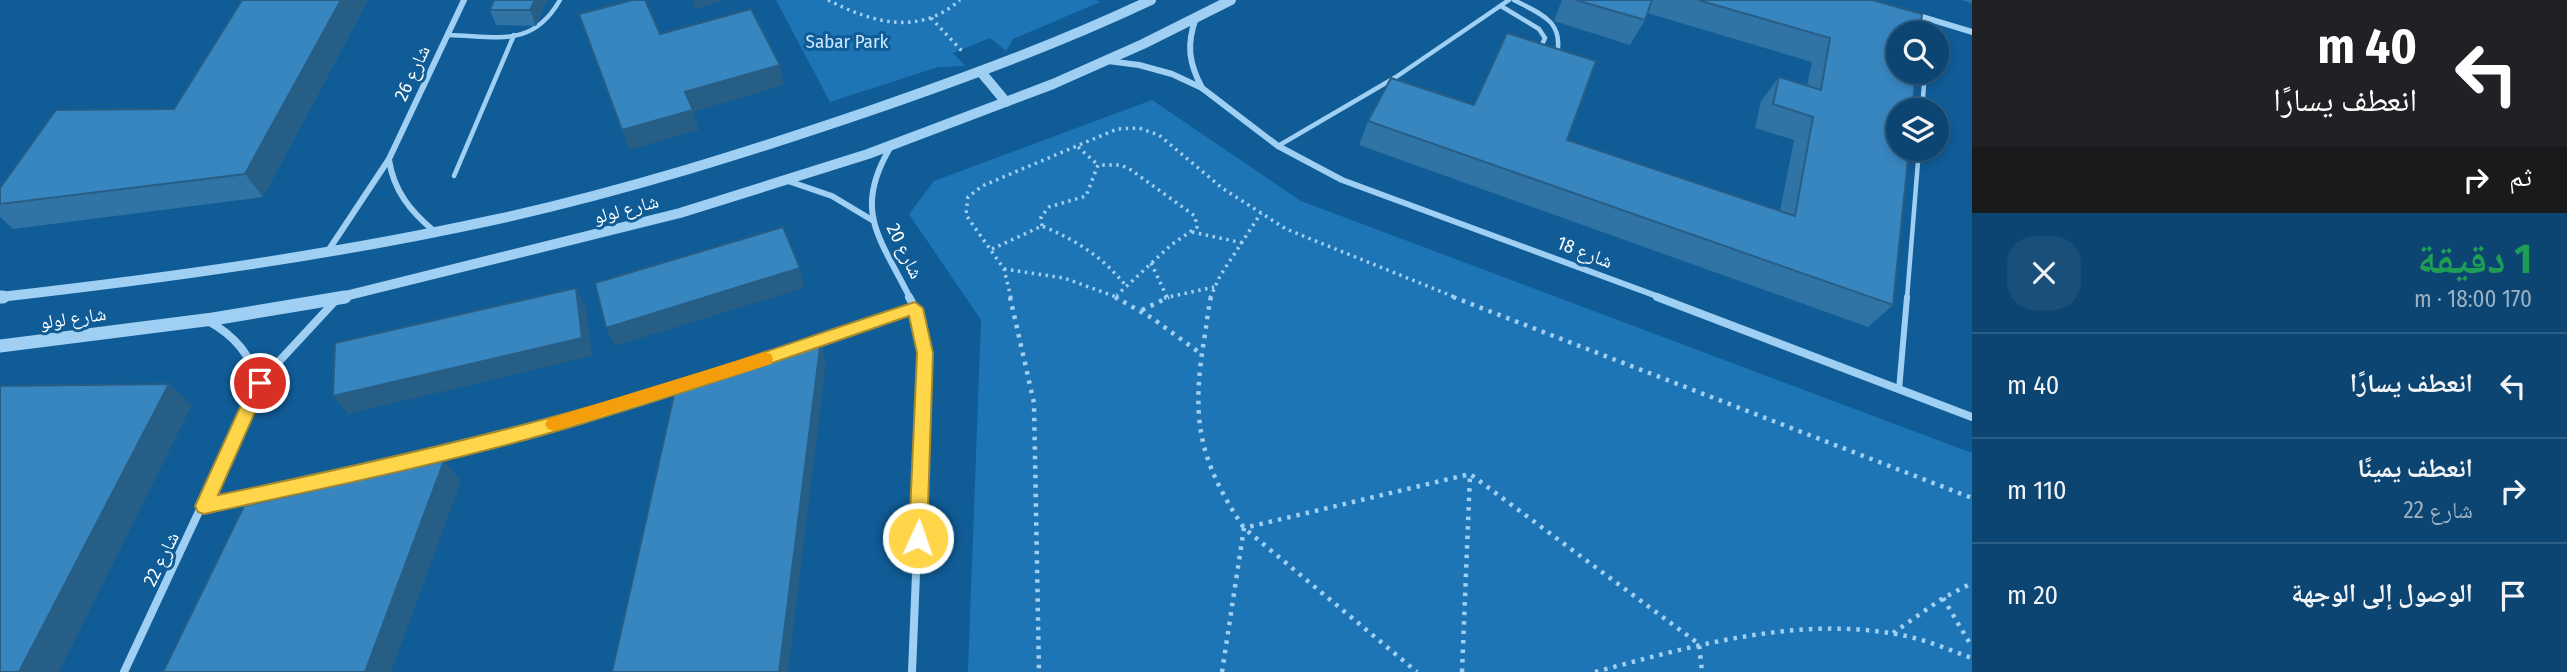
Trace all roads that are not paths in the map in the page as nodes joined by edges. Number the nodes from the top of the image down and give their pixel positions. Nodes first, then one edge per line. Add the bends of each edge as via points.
1 (464, 0) edge
2 (560, 0) edge
3 (1151, 0) edge
4 (1231, 0) edge
5 (1511, 0) edge
6 (1501, 6) junction
7 (1902, 11) edge
8 (1196, 19) junction
9 (1929, 19) joint
10 (1972, 32) edge
11 (448, 35) junction
12 (514, 35) junction
13 (1539, 52) edge
14 (1556, 57) edge
15 (1104, 60) junction
16 (981, 72) junction
17 (1202, 88) junction
18 (1006, 103) junction
19 (1278, 146) junction
20 (890, 148) junction
21 (389, 159) junction
22 (1918, 161) edge
23 (454, 176) dead end
24 (788, 181) junction
25 (872, 220) junction
26 (434, 231) junction
27 (328, 251) junction
28 (0, 297) edge
29 (338, 298) junction
30 (915, 308) junction
31 (204, 318) junction
32 (0, 346) edge
33 (800, 347) edge
34 (260, 383) junction
35 (684, 385) edge
36 (1899, 390) junction
37 (1972, 416) edge
38 (204, 506) junction
39 (124, 672) edge
40 (912, 672) edge

1 - 11 street, شارع 26
2 - 12 lane via 540,27
3 - 16 street, شارع لولو
4 - 8 street, شارع لولو
5 - 6 lane
5 - 14 lane via 1557,28 1561,41
6 - 13 lane via 1539,29 1545,38
6 - 19 lane via 1379,89
7 - 9 street
8 - 15 street, شارع لولو
8 - 17 street, شارع 18 via 1187,40 1189,64
9 - 10 street
11 - 12 lane
11 - 21 street, شارع 26
12 - 23 lane
15 - 17 street, شارع 18 via 1172,74
15 - 18 street, شارع لولو
16 - 18 street
16 - 26 street, شارع لولو via 674,174
17 - 19 street, شارع 18
18 - 20 street, شارع لولو
19 - 36 street, شارع 18 via 1342,180
20 - 24 street, شارع لولو
20 - 25 street, شارع 20 via 877,170
21 - 26 street via 402,201
21 - 27 street, شارع 26
22 - 36 lane
24 - 25 street, شارع 20 via 819,189
24 - 29 street, شارع لولو via 554,246
25 - 30 street, شارع 20
26 - 27 street, شارع لولو
27 - 28 street, شارع لولو via 145,281
29 - 31 street, شارع لولو
29 - 34 street, شارع 22
30 - 33 lane
30 - 40 street, شارع 20 via 926,376
31 - 32 street, شارع لولو
31 - 34 street via 232,333 250,355
34 - 38 street, شارع 22
35 - 38 lane via 396,465
36 - 37 street, شارع 18
38 - 39 street, شارع 22

